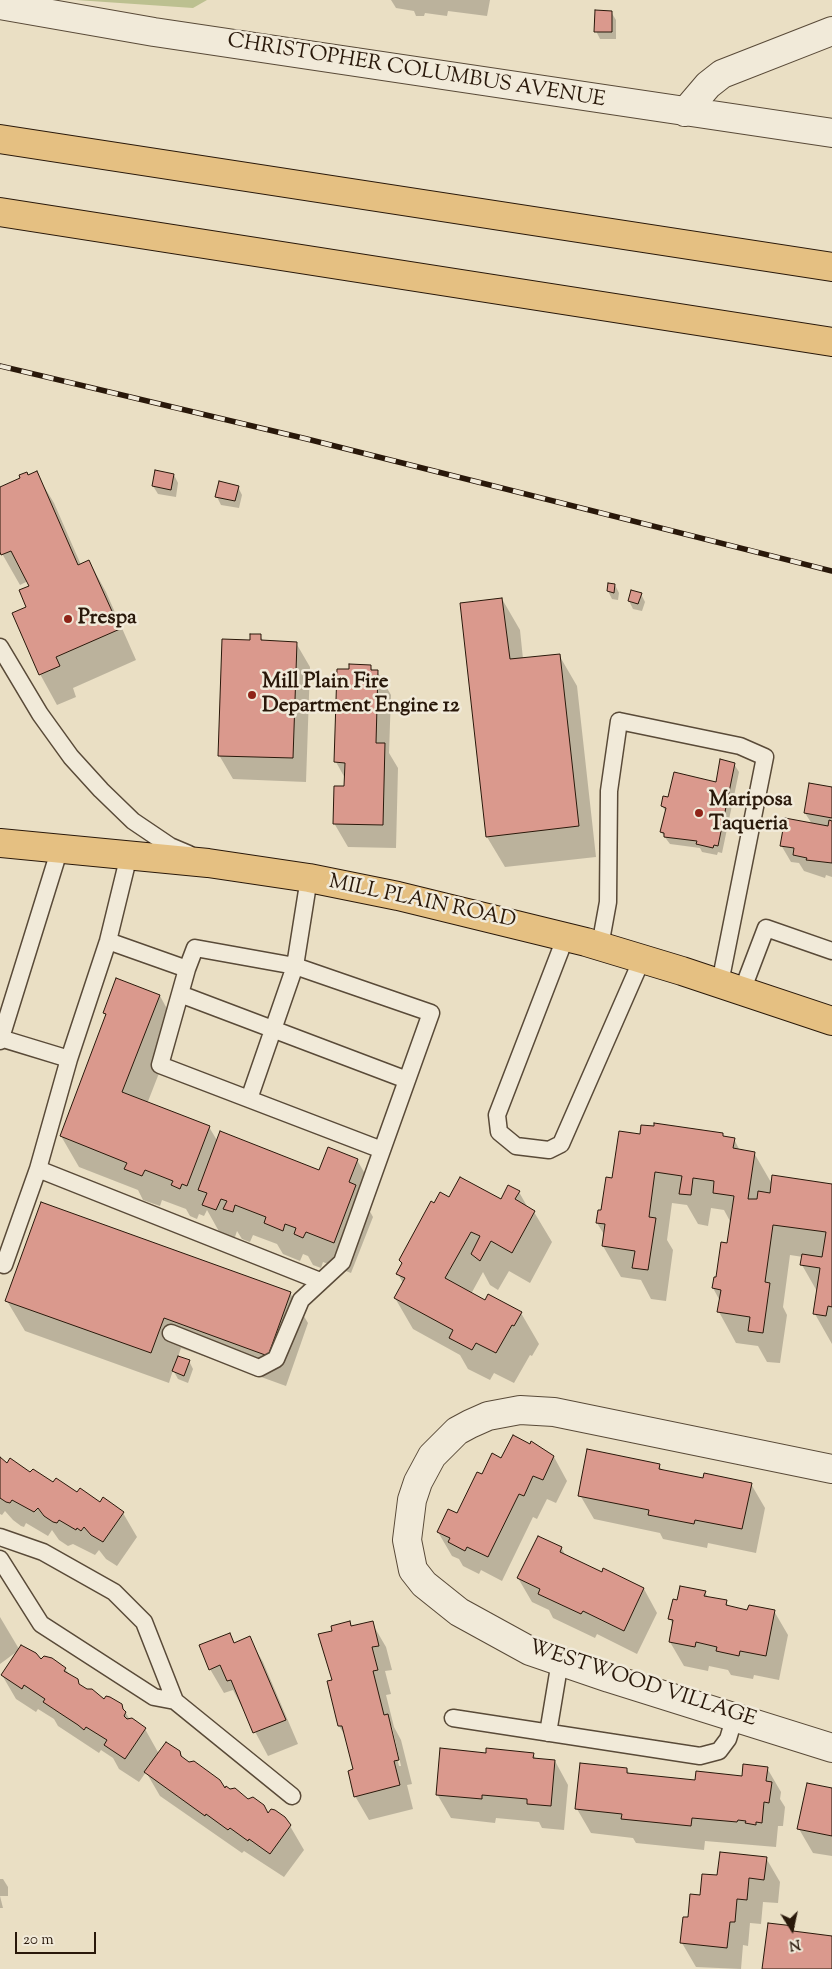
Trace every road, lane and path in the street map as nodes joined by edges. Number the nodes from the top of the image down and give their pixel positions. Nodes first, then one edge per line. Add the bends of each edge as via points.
1 (0, 5) edge
2 (73, 9) edge
3 (832, 31) edge
4 (685, 112) junction
5 (832, 133) edge
6 (0, 139) edge
7 (0, 212) edge
8 (832, 268) edge
9 (832, 342) edge
10 (0, 647) edge
11 (0, 843) edge
12 (60, 848) junction
13 (129, 855) junction
14 (208, 863) junction
15 (309, 878) junction
16 (566, 936) junction
17 (108, 941) junction
18 (600, 946) junction
19 (832, 951) edge
20 (642, 959) junction
21 (295, 966) junction
22 (187, 969) junction
23 (731, 987) junction
24 (180, 994) junction
25 (832, 1021) edge
26 (273, 1029) junction
27 (0, 1039) edge
28 (69, 1059) junction
29 (407, 1080) junction
30 (249, 1099) junction
31 (382, 1150) junction
32 (38, 1169) junction
33 (4, 1265) dead end
34 (320, 1281) junction
35 (171, 1333) dead end
36 (832, 1469) edge
37 (0, 1536) edge
38 (0, 1560) edge
39 (560, 1661) junction
40 (175, 1701) junction
41 (735, 1716) junction
42 (453, 1718) dead end
43 (548, 1733) junction
44 (832, 1748) edge
45 (292, 1796) dead end

1 - 2 street, CHRISTOPHER COLUMBUS AVENUE
2 - 4 street, CHRISTOPHER COLUMBUS AVENUE
3 - 4 street via 722,74
4 - 5 street, CHRISTOPHER COLUMBUS AVENUE
6 - 8 main road
7 - 9 main road
10 - 14 lane via 40,714 71,757 101,790 133,821 170,846
11 - 12 main road, MILL PLAIN ROAD
12 - 13 main road, MILL PLAIN ROAD
12 - 27 lane
13 - 14 main road, MILL PLAIN ROAD
13 - 17 lane
14 - 15 main road, MILL PLAIN ROAD
15 - 16 main road, MILL PLAIN ROAD via 480,914
15 - 21 lane
16 - 18 main road, MILL PLAIN ROAD
16 - 20 lane via 496,1115 500,1132 516,1146 548,1150 561,1144
17 - 22 lane
17 - 28 lane
18 - 20 main road, MILL PLAIN ROAD
18 - 23 lane via 608,902 609,791 619,720 740,746 766,757 735,906
19 - 23 lane via 766,928
20 - 23 main road, MILL PLAIN ROAD
21 - 22 lane via 195,948
21 - 26 lane
21 - 29 lane via 431,1013
22 - 24 lane
23 - 25 main road, MILL PLAIN ROAD
24 - 26 lane
24 - 30 lane via 160,1065
26 - 29 lane
26 - 30 lane
27 - 28 lane
28 - 32 lane
29 - 31 lane
30 - 31 lane
31 - 34 lane via 342,1262
32 - 33 lane
32 - 34 lane
34 - 35 lane via 301,1300 276,1359 259,1368
36 - 39 street, WESTWOOD VILLAGE via 545,1411 520,1410 496,1414 457,1431 432,1456 412,1500 407,1540 414,1570 424,1584 467,1617 530,1651
37 - 40 lane via 43,1552 114,1592 144,1622
38 - 40 lane via 41,1624 154,1697
39 - 41 street, WESTWOOD VILLAGE
39 - 43 lane
40 - 45 lane
41 - 43 lane via 728,1739 719,1751 700,1756
41 - 44 street, WESTWOOD VILLAGE
42 - 43 lane

